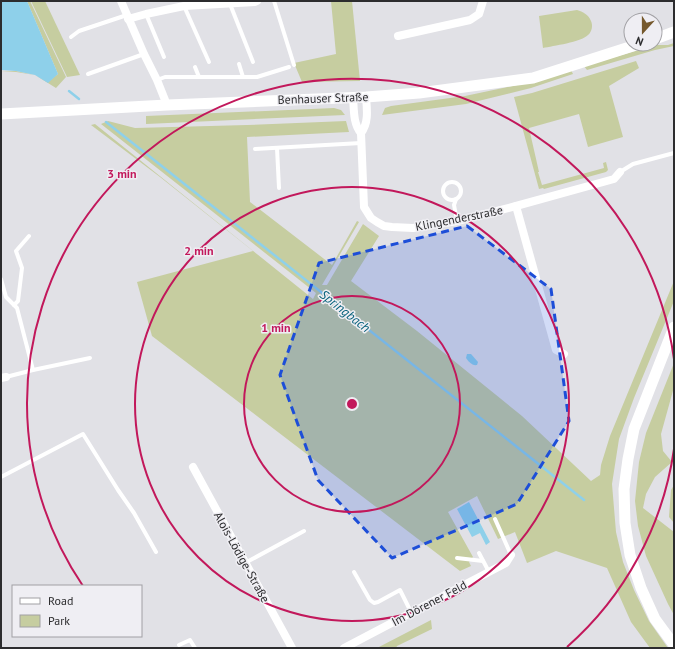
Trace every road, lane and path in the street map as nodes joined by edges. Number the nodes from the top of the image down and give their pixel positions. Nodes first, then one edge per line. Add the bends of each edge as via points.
1 (121, 1) edge
2 (257, 1) edge
3 (274, 1) edge
4 (483, 1) edge
5 (230, 4) junction
6 (184, 6) junction
7 (146, 14) junction
8 (127, 17) junction
9 (674, 32) edge
10 (663, 35) edge
11 (398, 36) dead end
12 (71, 37) dead end
13 (623, 49) edge
14 (144, 54) junction
15 (164, 57) dead end
16 (209, 62) dead end
17 (253, 62) dead end
18 (238, 64) dead end
19 (294, 65) dead end
20 (196, 67) dead end
21 (289, 67) dead end
22 (88, 74) dead end
23 (199, 77) junction
24 (243, 77) junction
25 (157, 80) junction
26 (353, 97) junction
27 (366, 97) junction
28 (167, 105) junction
29 (1, 114) edge
30 (361, 133) junction
31 (360, 143) junction
32 (277, 148) junction
33 (255, 149) dead end
34 (674, 153) edge
35 (620, 172) joint
36 (280, 188) dead end
37 (456, 199) junction
38 (516, 206) junction
39 (457, 221) junction
40 (29, 236) dead end
41 (1, 279) edge
42 (14, 305) junction
43 (674, 327) edge
44 (564, 354) dead end
45 (90, 358) dead end
46 (33, 370) junction
47 (4, 378) edge
48 (192, 467) dead end
49 (1, 477) edge
50 (495, 519) dead end
51 (304, 531) dead end
52 (156, 552) dead end
53 (479, 553) dead end
54 (511, 555) joint
55 (457, 558) dead end
56 (483, 561) junction
57 (245, 563) junction
58 (354, 572) dead end
59 (489, 572) junction
60 (411, 612) junction
61 (178, 646) dead end
62 (674, 646) edge
63 (195, 648) edge
64 (292, 648) edge
65 (344, 648) edge

1 - 8 street
2 - 5 street
3 - 19 lane
4 - 11 street via 479,14 470,20
5 - 6 street
5 - 17 lane
6 - 7 street
6 - 16 lane
7 - 8 street
7 - 15 lane
8 - 12 lane via 79,31
8 - 14 street
9 - 10 main road
13 - 27 main road, Benhauser Straße via 533,78 419,93
14 - 22 lane
14 - 25 street
18 - 24 lane
20 - 23 lane
21 - 24 lane via 257,77
23 - 24 lane
23 - 25 lane via 165,77
25 - 28 street
26 - 27 main road, Benhauser Straße
26 - 28 main road, Benhauser Straße
26 - 30 street, Klingenderstraße via 354,117 357,129
27 - 30 street, Klingenderstraße via 367,117
28 - 29 main road, Benhauser Straße
30 - 31 street, Klingenderstraße
31 - 32 lane
31 - 39 street, Klingenderstraße via 364,207 371,218 384,226 405,228
32 - 33 lane
32 - 36 lane
34 - 35 lane via 633,164
35 - 38 street, Klingenderstraße via 614,179
37 - 37 lane via 461,192 460,187 454,182 448,182 444,186 443,195 448,199
37 - 39 lane via 454,205
38 - 39 street, Klingenderstraße
38 - 44 street, Klingenderstraße via 556,350
40 - 42 lane via 16,251 22,268 18,301
41 - 42 lane via 6,296
42 - 46 lane via 17,308
43 - 62 main road via 634,429 624,489 625,523 630,555 655,619
45 - 46 lane
46 - 47 lane
48 - 57 street, Alois-Lödige-Straße
49 - 52 lane via 83,434
50 - 54 lane
51 - 57 lane
53 - 56 lane
54 - 59 street, Im Dörener Feld via 506,563
55 - 56 lane
56 - 59 lane
57 - 64 street, Alois-Lödige-Straße
58 - 60 lane via 374,603 400,590
59 - 60 street, Im Dörener Feld
60 - 65 street, Im Dörener Feld
61 - 63 lane via 190,640

